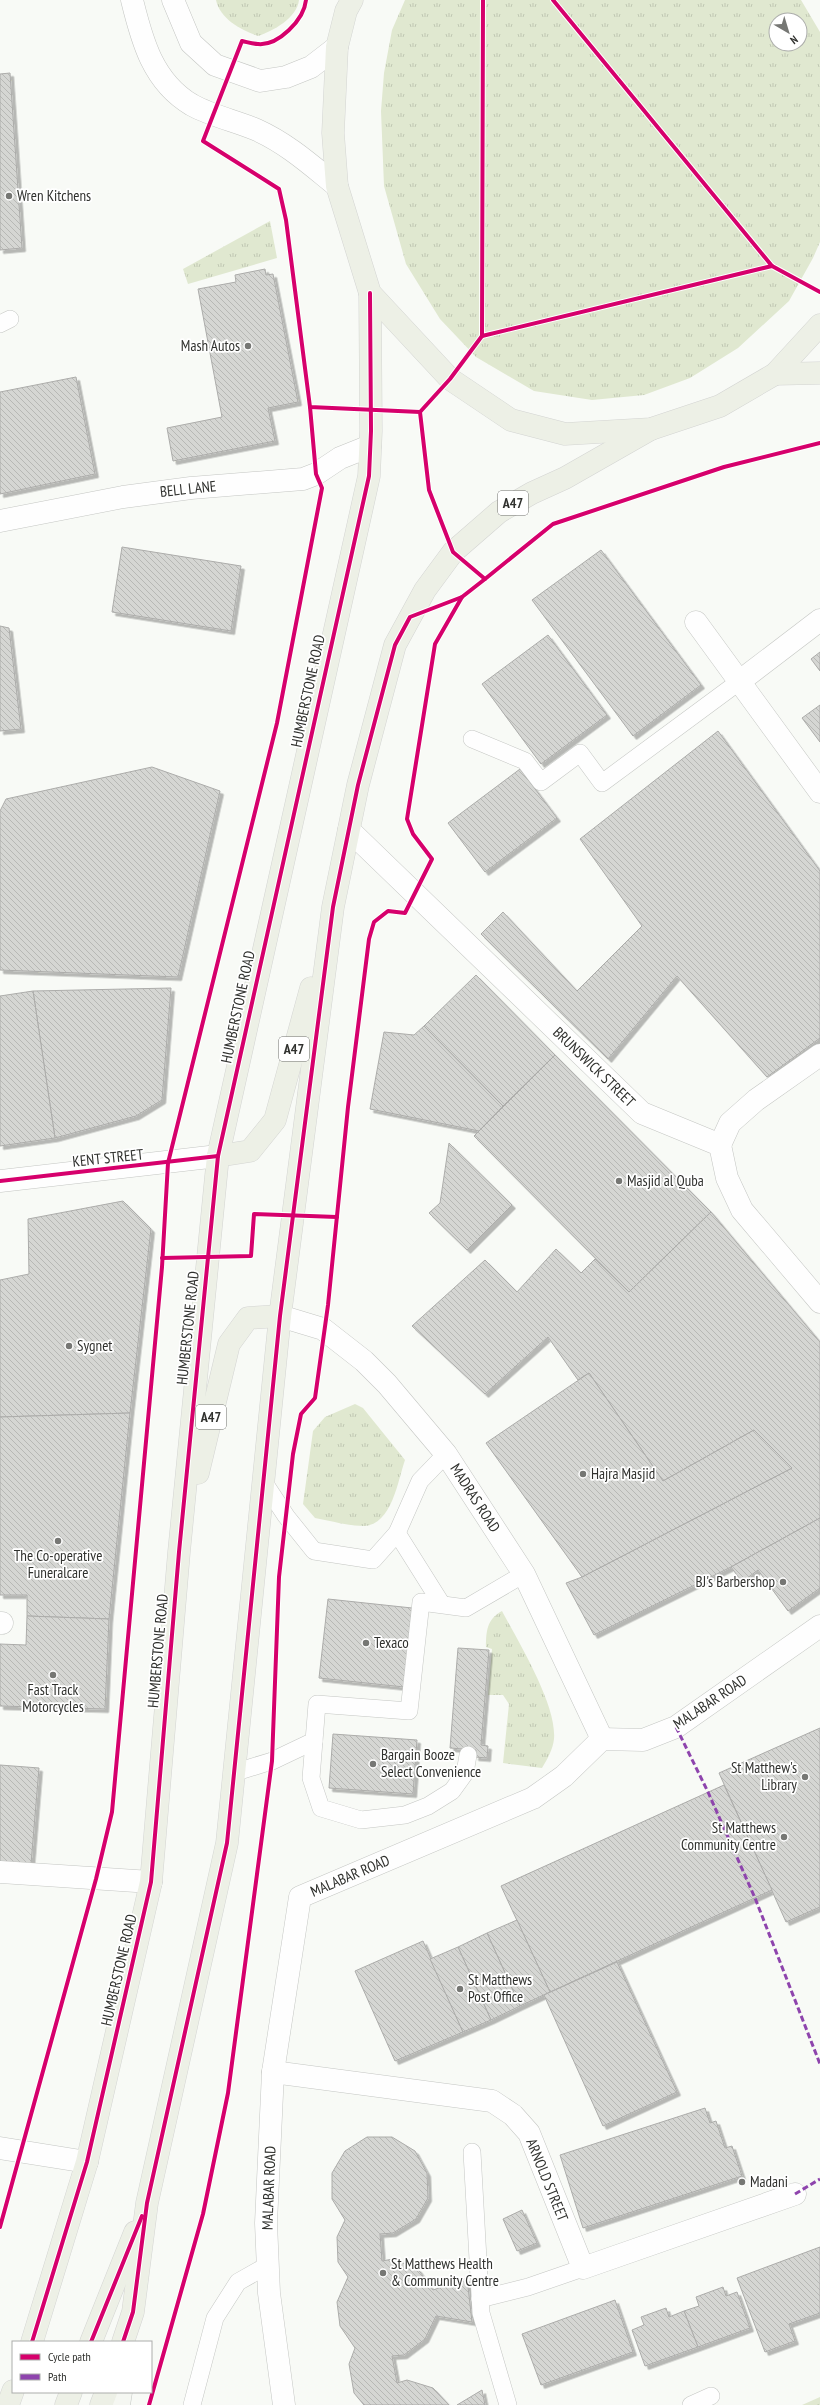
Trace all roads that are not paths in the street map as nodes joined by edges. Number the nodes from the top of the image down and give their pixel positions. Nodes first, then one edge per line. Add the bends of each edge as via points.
1 (132, 0) edge
2 (173, 0) edge
3 (347, 4) edge
4 (337, 47) junction
5 (337, 186) junction
6 (370, 293) junction
7 (820, 325) edge
8 (820, 373) edge
9 (774, 374) junction
10 (651, 429) junction
11 (370, 446) junction
12 (0, 521) edge
13 (820, 620) edge
14 (696, 622) dead end
15 (740, 681) junction
16 (472, 739) dead end
17 (820, 792) edge
18 (349, 830) junction
19 (332, 907) junction
20 (820, 1055) edge
21 (720, 1145) junction
22 (218, 1156) junction
23 (0, 1181) edge
24 (820, 1302) edge
25 (280, 1316) junction
26 (446, 1454) junction
27 (263, 1481) junction
28 (397, 1533) junction
29 (179, 1552) junction
30 (524, 1574) junction
31 (441, 1603) junction
32 (820, 1626) edge
33 (602, 1739) junction
34 (314, 1741) junction
35 (468, 1755) dead end
36 (233, 1773) junction
37 (0, 1872) edge
38 (152, 1882) junction
39 (273, 2072) junction
40 (0, 2148) edge
41 (472, 2152) dead end
42 (87, 2162) junction
43 (795, 2194) dead end
44 (147, 2202) junction
45 (268, 2265) junction
46 (583, 2268) junction
47 (480, 2299) junction
48 (133, 2312) junction
49 (32, 2341) edge
50 (91, 2341) edge
51 (123, 2341) edge
52 (128, 2341) edge
53 (12, 2393) edge
54 (71, 2393) edge
55 (106, 2393) edge
56 (121, 2393) edge
57 (711, 2396) dead end
58 (8, 2405) edge
59 (66, 2405) edge
60 (101, 2405) edge
61 (119, 2405) edge
62 (192, 2405) edge
63 (284, 2405) edge
64 (508, 2405) edge
65 (691, 2405) edge

1 - 5 street via 143,44 157,70 173,91 192,105 257,130 288,146
2 - 4 street via 191,43 215,65 260,81 286,77 311,67
3 - 4 main road
4 - 5 main road via 333,133
5 - 6 main road
6 - 10 main road via 450,379 511,420 565,434
6 - 11 main road, HUMBERSTONE ROAD / A47
7 - 9 main road
8 - 9 main road
9 - 10 main road via 720,406
10 - 18 main road, A47 via 565,478 532,492 498,512 453,552 425,590 395,645 358,785
11 - 12 street, BELL LANE via 340,458 304,479 138,495
11 - 22 main road, HUMBERSTONE ROAD / A47 via 369,476
13 - 15 street
14 - 15 street
15 - 16 lane via 602,784 580,753 541,782 525,761
15 - 17 street
18 - 19 main road, A47
18 - 21 street, BRUNSWICK STREET via 642,1113
19 - 22 main road, A47 via 275,1120 250,1151
19 - 25 main road, A47
20 - 21 street via 756,1100 730,1123
21 - 24 street via 727,1178 742,1210
22 - 23 street, KENT STREET
22 - 29 main road, HUMBERSTONE ROAD / A47
25 - 26 street, MADRAS ROAD via 323,1329 364,1361 387,1384
25 - 27 main road, A47
25 - 29 main road, A47 via 248,1318 229,1344
26 - 28 lane via 420,1481
26 - 30 street, MADRAS ROAD
27 - 28 lane via 286,1516 314,1551 373,1560
27 - 36 main road, A47
28 - 31 lane
29 - 38 main road, HUMBERSTONE ROAD / A47
30 - 31 lane via 466,1608
30 - 33 street, MADRAS ROAD
31 - 34 lane via 420,1602 409,1711 317,1704
32 - 33 street, MALABAR ROAD via 676,1727 642,1740
33 - 39 street, MALABAR ROAD via 564,1776 533,1798 300,1897
34 - 35 lane via 311,1778 321,1808 361,1820 405,1815 428,1806 452,1791 465,1773
34 - 36 lane via 272,1761
36 - 44 main road, A47 via 227,1842
37 - 38 street
38 - 42 main road, HUMBERSTONE ROAD / A47
39 - 45 street, MALABAR ROAD via 266,2223
39 - 46 street, ARNOLD STREET via 492,2101 513,2115 529,2133
40 - 42 street
41 - 47 lane
42 - 49 main road, HUMBERSTONE ROAD / A47
43 - 46 street
44 - 48 main road, A47
44 - 50 main road, A47
45 - 62 lane via 238,2282 215,2318
45 - 63 street, MALABAR ROAD via 269,2293
46 - 47 lane via 528,2287
47 - 64 lane via 481,2313
48 - 51 main road, A47
48 - 52 street
53 - 58 main road
54 - 59 main road
55 - 60 main road
56 - 61 street
57 - 65 lane

